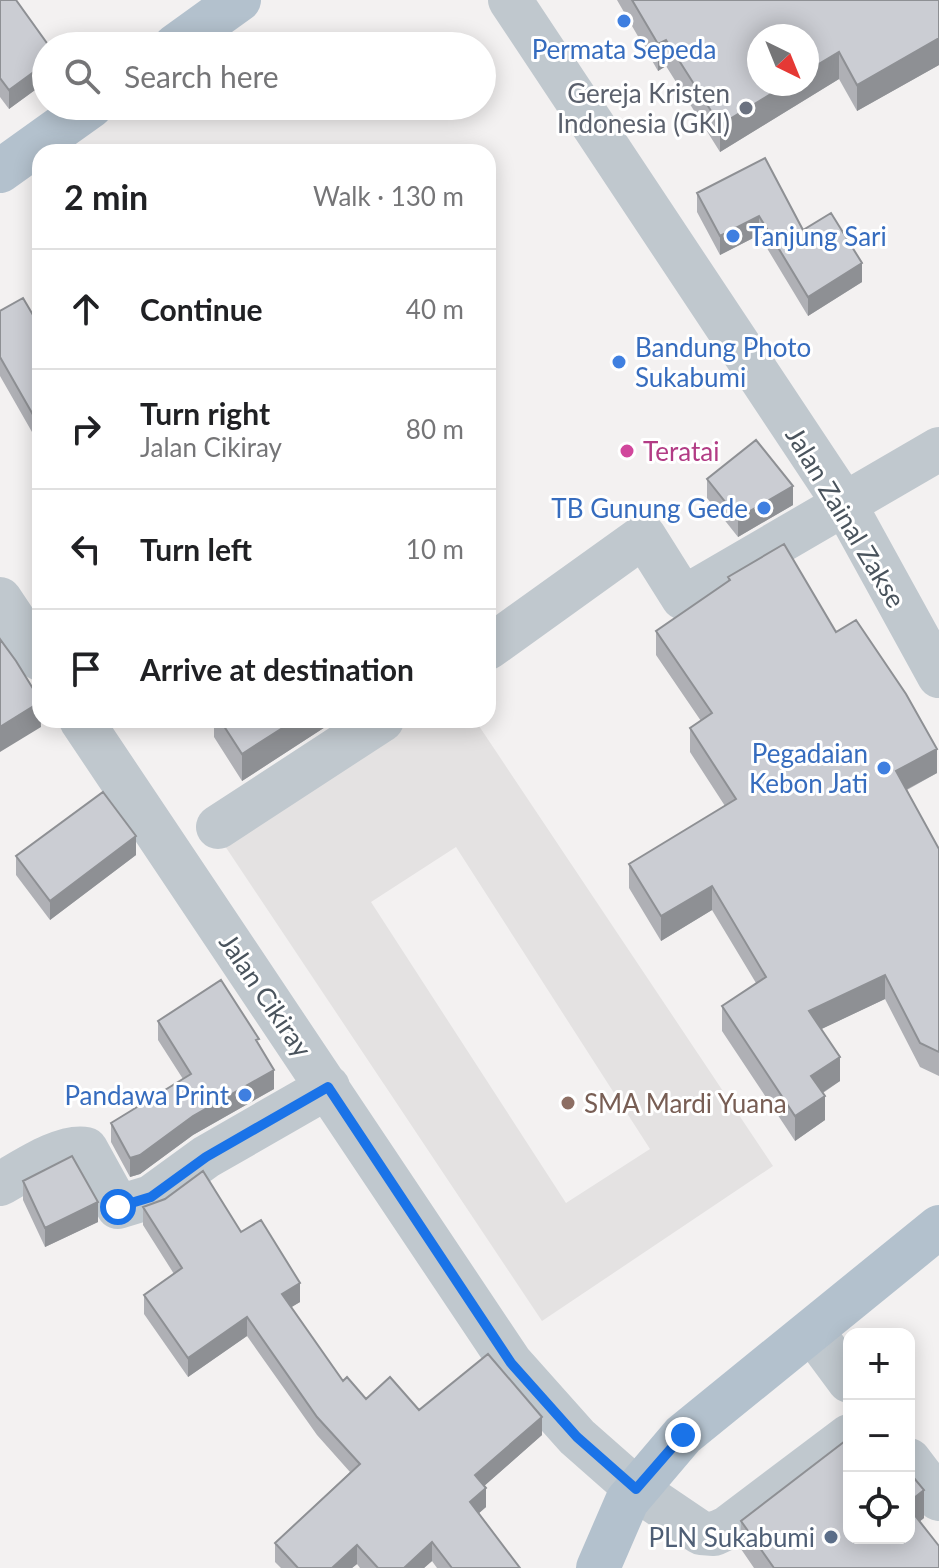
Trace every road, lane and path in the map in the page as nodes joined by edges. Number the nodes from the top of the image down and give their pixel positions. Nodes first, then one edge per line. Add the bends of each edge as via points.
1 (239, 0) edge
2 (510, 0) edge
3 (194, 32) edge
4 (71, 120) edge
5 (38, 144) edge
6 (32, 148) edge
7 (0, 171) edge
8 (939, 449) edge
9 (845, 505) junction
10 (0, 599) edge
11 (496, 642) edge
12 (32, 647) edge
13 (939, 676) edge
14 (86, 728) edge
15 (370, 728) edge
16 (218, 827) dead end
17 (328, 1087) junction
18 (0, 1184) edge
19 (939, 1227) edge
20 (812, 1331) junction
21 (843, 1373) edge
22 (843, 1441) edge
23 (915, 1468) edge
24 (631, 1495) junction
25 (939, 1499) edge
26 (598, 1568) edge
27 (708, 1568) edge

1 - 3 main road
2 - 9 street, Jalan Zainal Zakse
4 - 5 main road
6 - 7 main road
8 - 9 street
9 - 11 street via 683,598 644,536
9 - 13 street, Jalan Zainal Zakse
10 - 12 street
14 - 17 street, Jalan Cikiray
15 - 16 street
17 - 18 street via 206,1157 151,1197 118,1207 86,1149 76,1147
17 - 24 street, Jalan Cikiray via 511,1363
19 - 20 main road
20 - 21 street
20 - 24 main road via 683,1435
22 - 24 street via 714,1534 701,1533
23 - 25 street
24 - 26 main road
24 - 27 street

